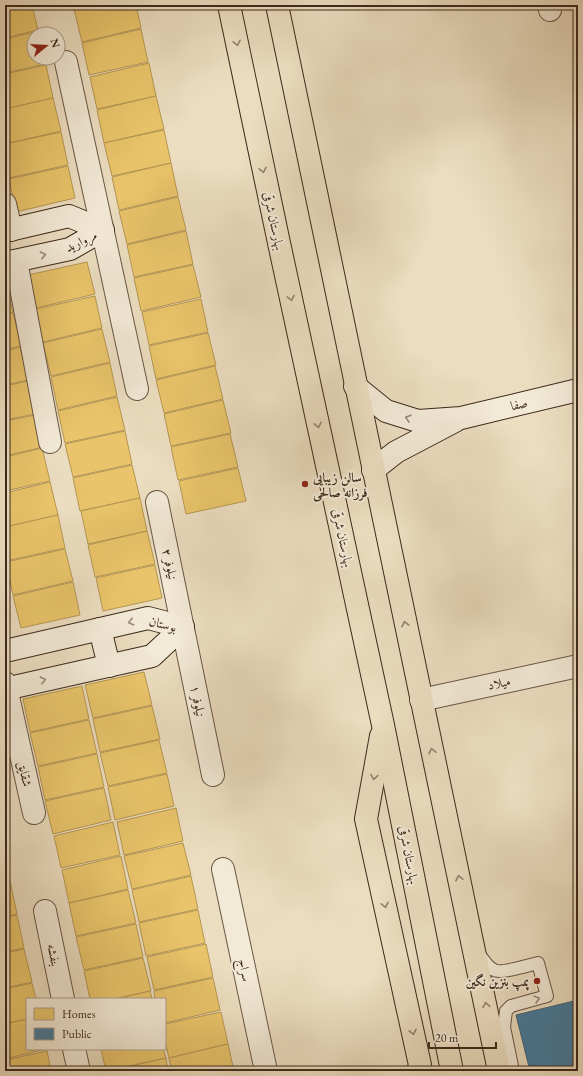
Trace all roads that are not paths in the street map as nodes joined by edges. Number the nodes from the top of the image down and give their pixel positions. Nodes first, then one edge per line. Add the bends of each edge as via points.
1 (229, 5) edge
2 (276, 5) edge
3 (66, 62) dead end
4 (5, 204) edge
5 (103, 230) junction
6 (8, 231) edge
7 (10, 262) edge
8 (356, 386) junction
9 (137, 389) dead end
10 (578, 390) edge
11 (461, 418) junction
12 (50, 442) dead end
13 (373, 470) junction
14 (157, 502) dead end
15 (183, 627) junction
16 (100, 629) junction
17 (5, 651) edge
18 (110, 666) junction
19 (578, 666) edge
20 (5, 687) edge
21 (421, 700) junction
22 (383, 725) junction
23 (213, 775) dead end
24 (34, 813) dead end
25 (223, 869) dead end
26 (44, 911) dead end
27 (474, 947) junction
28 (63, 998) edge
29 (74, 1050) edge
30 (79, 1071) edge
31 (266, 1071) edge
32 (418, 1071) edge
33 (452, 1071) edge
34 (499, 1071) edge
35 (513, 1071) edge

1 -> 22 main road, بهارستان شرقی
2 - 8 main road
3 - 5 street
4 - 6 street
5 - 6 street, مروارید via 70,216
7 -> 5 street, مروارید via 70,249
5 - 9 street
7 - 12 street
11 -> 8 street via 418,421 386,411
8 - 13 main road
10 - 11 street, صفا
11 - 13 street via 396,452
21 -> 13 main road
14 - 15 street, نیلوفر ۲
15 -> 16 street, بوستان via 148,618
15 - 18 street, بوستان via 152,656
15 - 23 street, نیلوفر ۱
16 - 17 street, بوستان
16 - 18 street
20 -> 18 street, بوستان
19 - 21 street, میلاد
20 - 24 street, شقایق
27 -> 21 main road
22 -> 32 main road via 366,819 420,1065
22 - 33 main road, بهارستان شرقی
25 - 31 street, سراج
26 - 28 street, بنفشه
34 -> 27 main road
35 -> 27 lane via 504,1027 506,1011 511,1006 547,996 538,963 501,972 494,971
29 - 30 street

